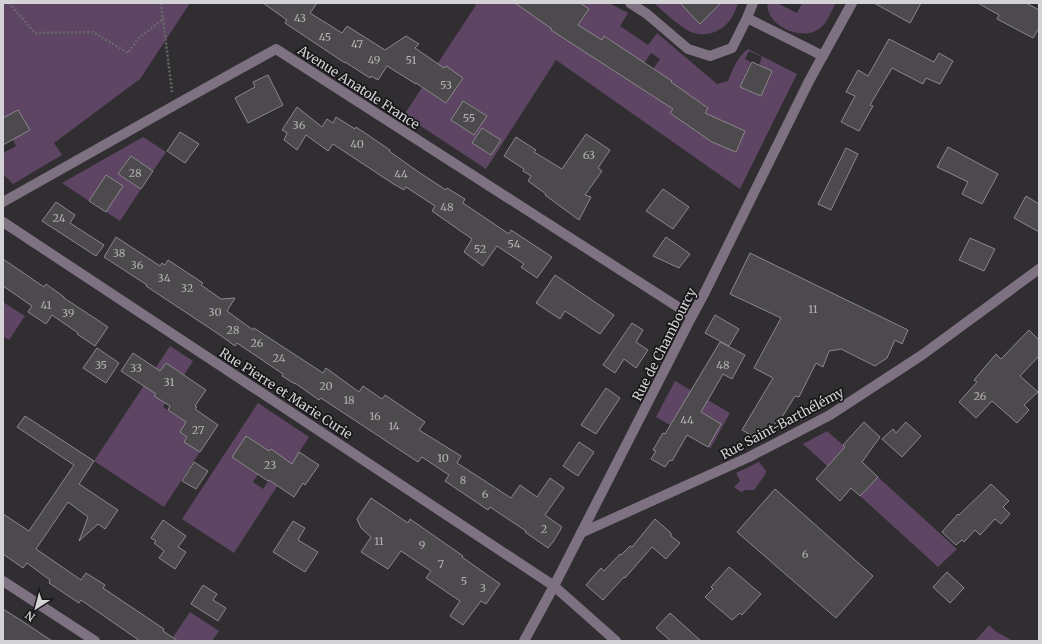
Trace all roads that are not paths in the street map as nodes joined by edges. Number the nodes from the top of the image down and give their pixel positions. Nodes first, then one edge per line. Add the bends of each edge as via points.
1 (630, 3) edge
2 (753, 3) edge
3 (852, 3) edge
4 (747, 18) junction
5 (823, 56) junction
6 (3, 202) edge
7 (3, 222) edge
8 (1039, 269) edge
9 (692, 316) junction
10 (581, 533) junction
11 (3, 580) edge
12 (554, 586) junction
13 (95, 641) edge
14 (524, 641) edge
15 (616, 641) edge

1 - 4 street via 688,49 710,56 732,48
2 - 4 street
3 - 5 street, Rue de Chambourcy
4 - 5 street
5 - 9 street, Rue de Chambourcy
6 - 9 street, Avenue Anatole France via 276,49
7 - 12 street, Rue Pierre et Marie Curie
8 - 10 street, Rue Saint-Barthélémy via 922,355 830,415 749,457
9 - 10 street, Rue de Chambourcy
10 - 12 street, Rue de Chambourcy
11 - 13 street
12 - 14 street, Rue de Chambourcy
12 - 15 street, Rue Pierre et Marie Curie

